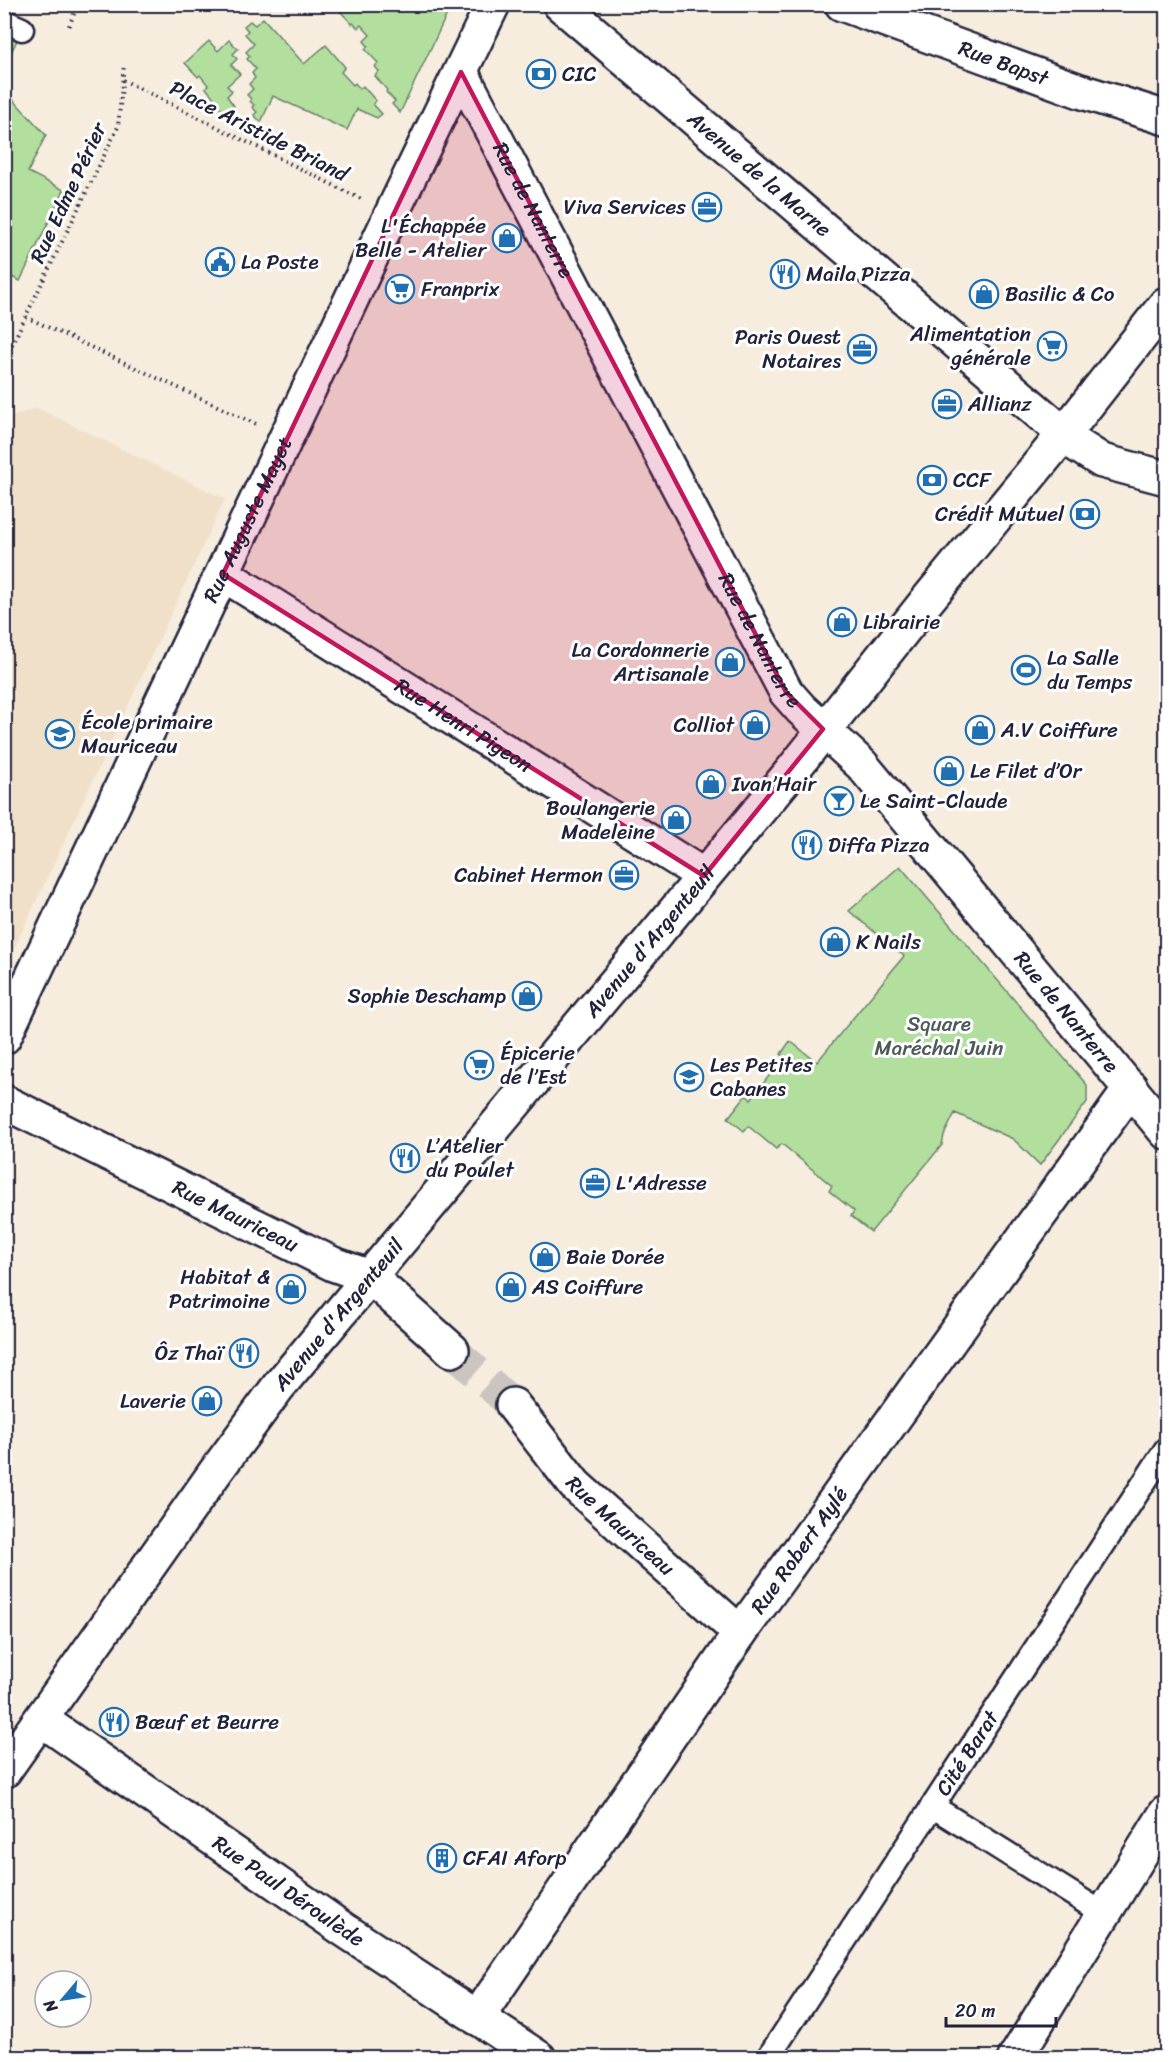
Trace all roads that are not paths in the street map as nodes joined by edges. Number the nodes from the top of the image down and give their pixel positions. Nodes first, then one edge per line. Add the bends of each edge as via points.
1 (493, 4) edge
2 (560, 4) edge
3 (842, 4) edge
4 (461, 72) junction
5 (1167, 118) edge
6 (1167, 304) edge
7 (1065, 434) junction
8 (1167, 478) edge
9 (224, 574) junction
10 (823, 729) junction
11 (704, 876) junction
12 (4, 1037) edge
13 (1131, 1088) junction
14 (4, 1102) edge
15 (1167, 1132) edge
16 (370, 1277) junction
17 (452, 1350) tunnel mouth
18 (513, 1405) tunnel mouth
19 (1167, 1449) edge
20 (740, 1633) junction
21 (42, 1720) junction
22 (4, 1771) edge
23 (932, 1806) junction
24 (1167, 1813) edge
25 (1104, 1914) junction
26 (477, 2018) junction
27 (539, 2058) edge
28 (768, 2058) edge
29 (1015, 2058) edge

1 - 4 street, Rue Auguste Mayet
2 - 7 street, Avenue de la Marne
3 - 5 street, Rue Bapst via 1080,91
4 - 9 street, Rue Auguste Mayet
4 - 10 street, Rue de Nanterre via 786,692
6 - 7 street, Avenue d'Argenteuil
7 - 8 street, Avenue de la Marne via 1101,461
7 - 10 street, Avenue d'Argenteuil
9 - 11 street, Rue Henri Pigeon
9 - 12 street, Rue Auguste Mayet
10 - 11 street, Avenue d'Argenteuil
10 - 13 street, Rue de Nanterre via 876,780
11 - 16 street, Avenue d'Argenteuil
13 - 15 street, Rue de Nanterre
13 - 20 street, Rue Robert Aylé
14 - 16 street, Rue Mauriceau via 333,1264
16 - 17 street, Rue Mauriceau
16 - 21 street, Avenue d'Argenteuil via 278,1387
18 - 20 street, Rue Mauriceau via 575,1485
19 - 23 lane, Cité Barat
20 - 26 street, Rue Robert Aylé
21 - 22 street, Avenue d'Argenteuil
21 - 26 street, Rue Paul Déroulède
23 - 25 lane
23 - 28 lane, Cité Barat
24 - 25 street
25 - 29 street
26 - 27 street, Rue Paul Déroulède

